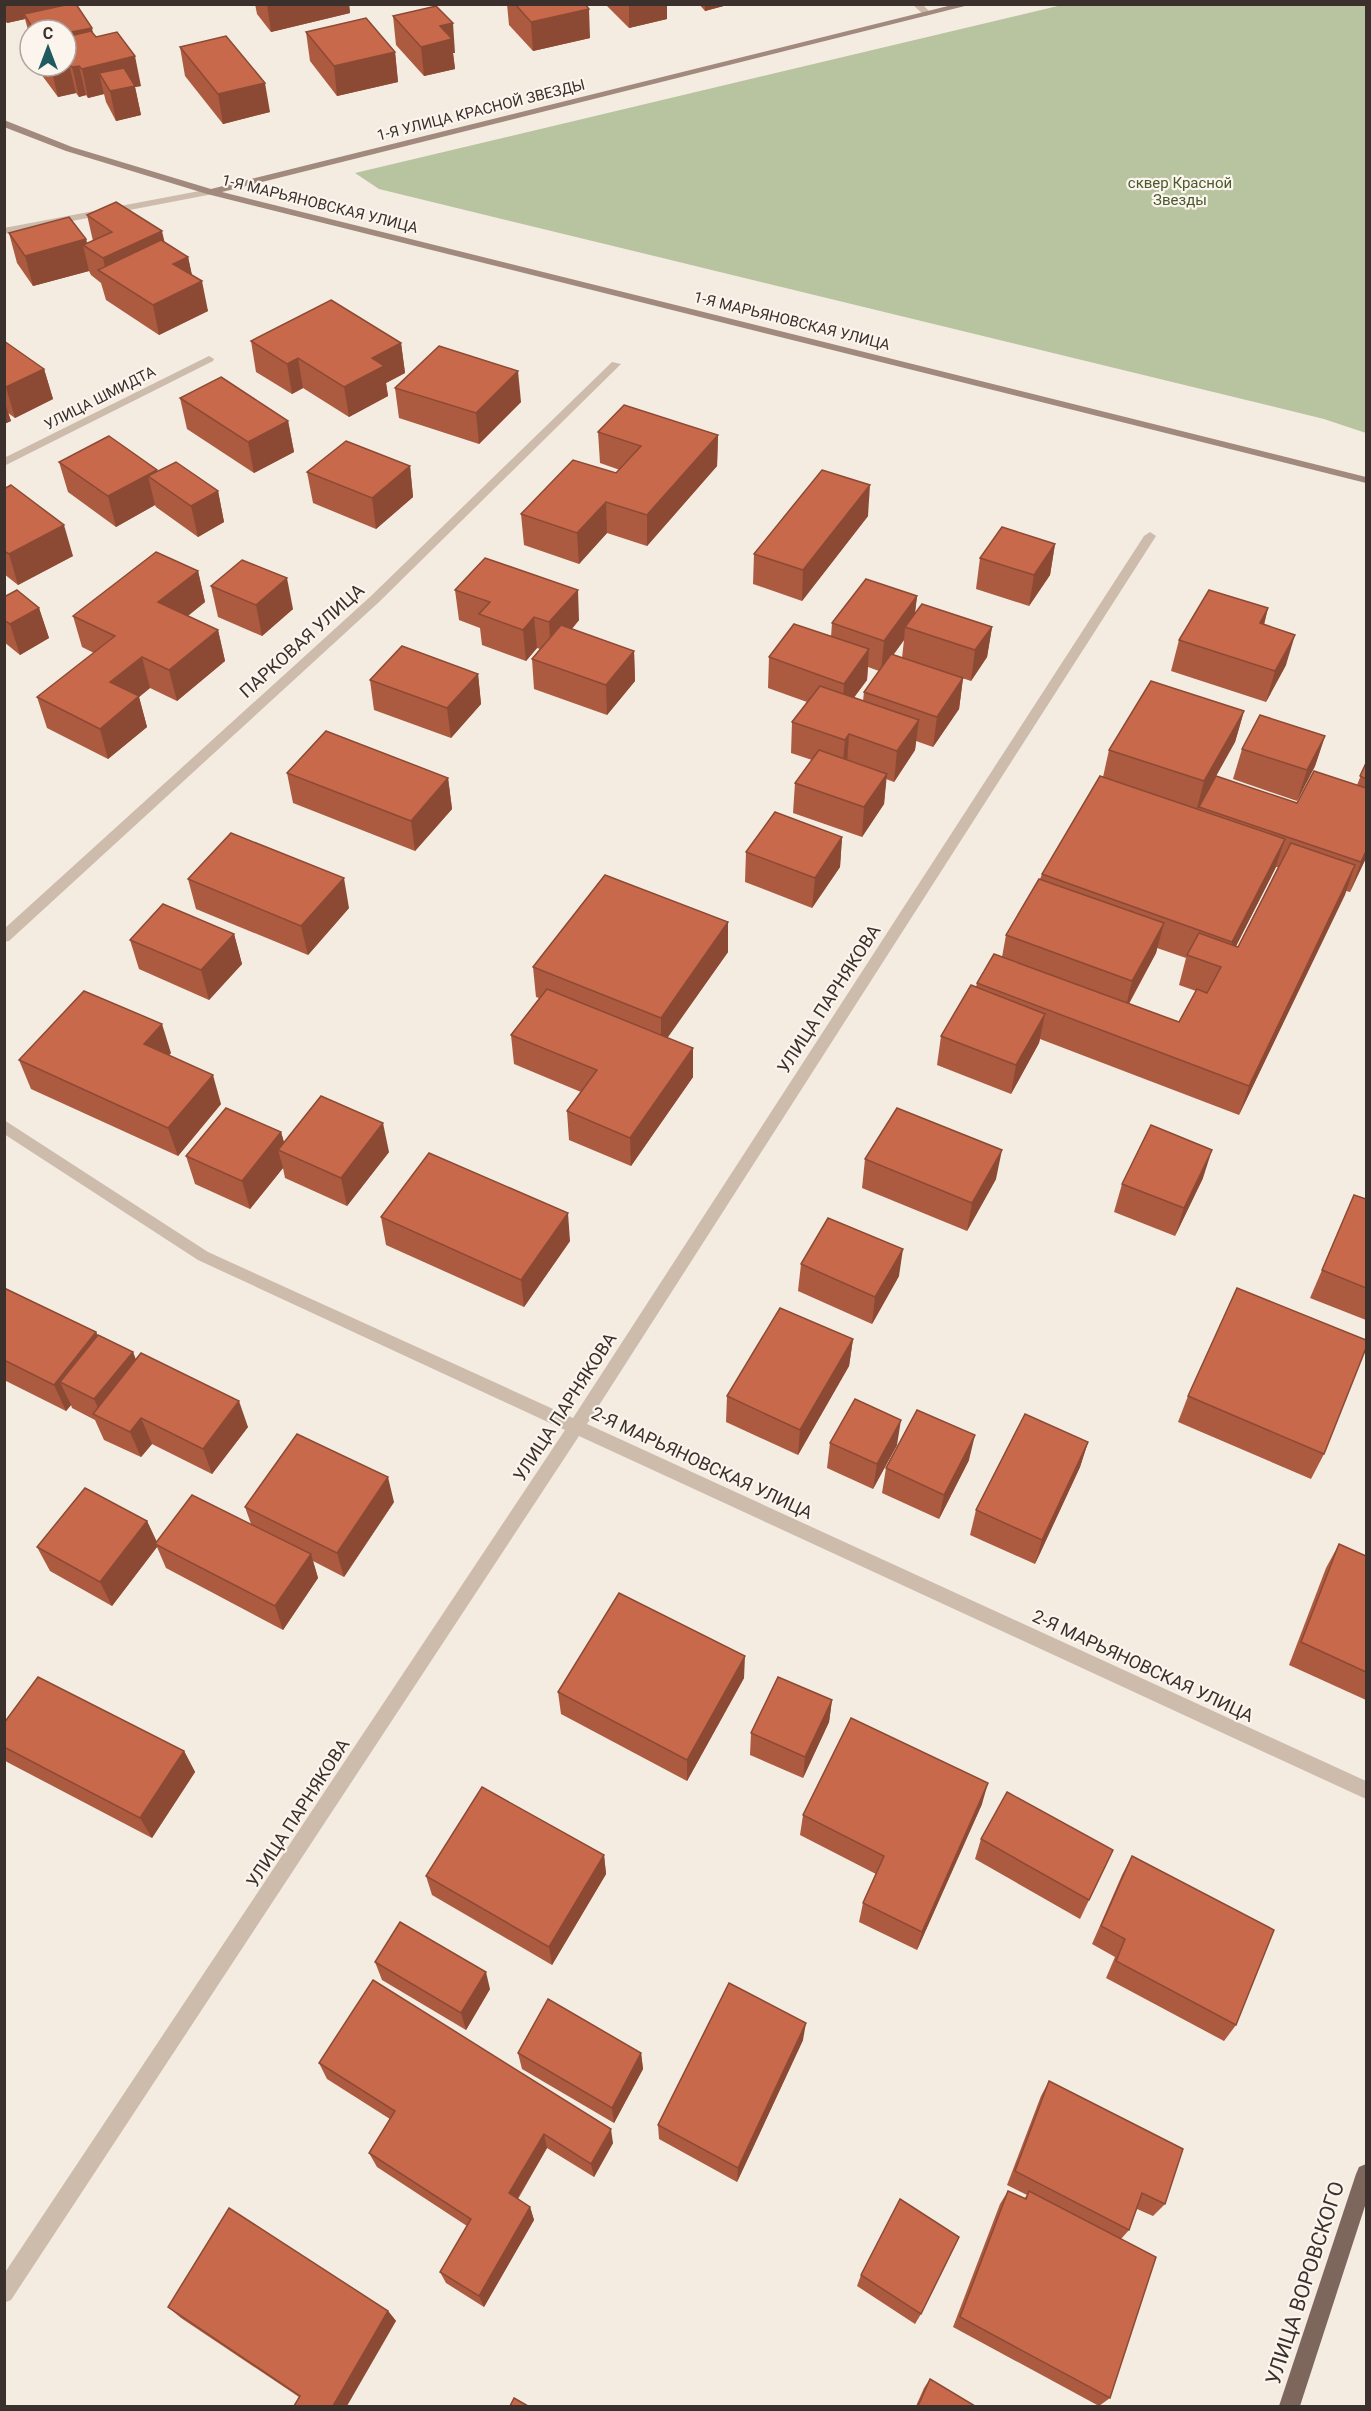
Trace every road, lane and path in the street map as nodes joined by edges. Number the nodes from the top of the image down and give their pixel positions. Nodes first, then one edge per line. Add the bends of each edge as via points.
1 (916, 4) edge
2 (969, 4) edge
3 (928, 14) junction
4 (4, 123) edge
5 (210, 192) junction
6 (4, 231) edge
7 (210, 359) dead end
8 (616, 364) dead end
9 (4, 463) edge
10 (1366, 480) edge
11 (1150, 536) dead end
12 (4, 937) edge
13 (4, 1126) edge
14 (576, 1427) junction
15 (1366, 1790) edge
16 (1366, 2174) edge
17 (4, 2293) edge
18 (1289, 2406) edge

1 - 3 street
2 - 3 main road, 1-Я УЛИЦА КРАСНОЙ ЗВЕЗДЫ
3 - 5 main road, 1-Я УЛИЦА КРАСНОЙ ЗВЕЗДЫ
4 - 5 main road via 69,149
5 - 6 street
5 - 10 main road, 1-Я МАРЬЯНОВСКАЯ УЛИЦА
7 - 9 street, УЛИЦА ШМИДТА
8 - 12 street, ПАРКОВАЯ УЛИЦА via 375,599
11 - 14 street, УЛИЦА ПАРНЯКОВА
13 - 14 street, 2-Я МАРЬЯНОВСКАЯ УЛИЦА via 203,1256
14 - 15 street, 2-Я МАРЬЯНОВСКАЯ УЛИЦА
14 - 17 street, УЛИЦА ПАРНЯКОВА
16 - 18 main road, УЛИЦА ВОРОВСКОГО

